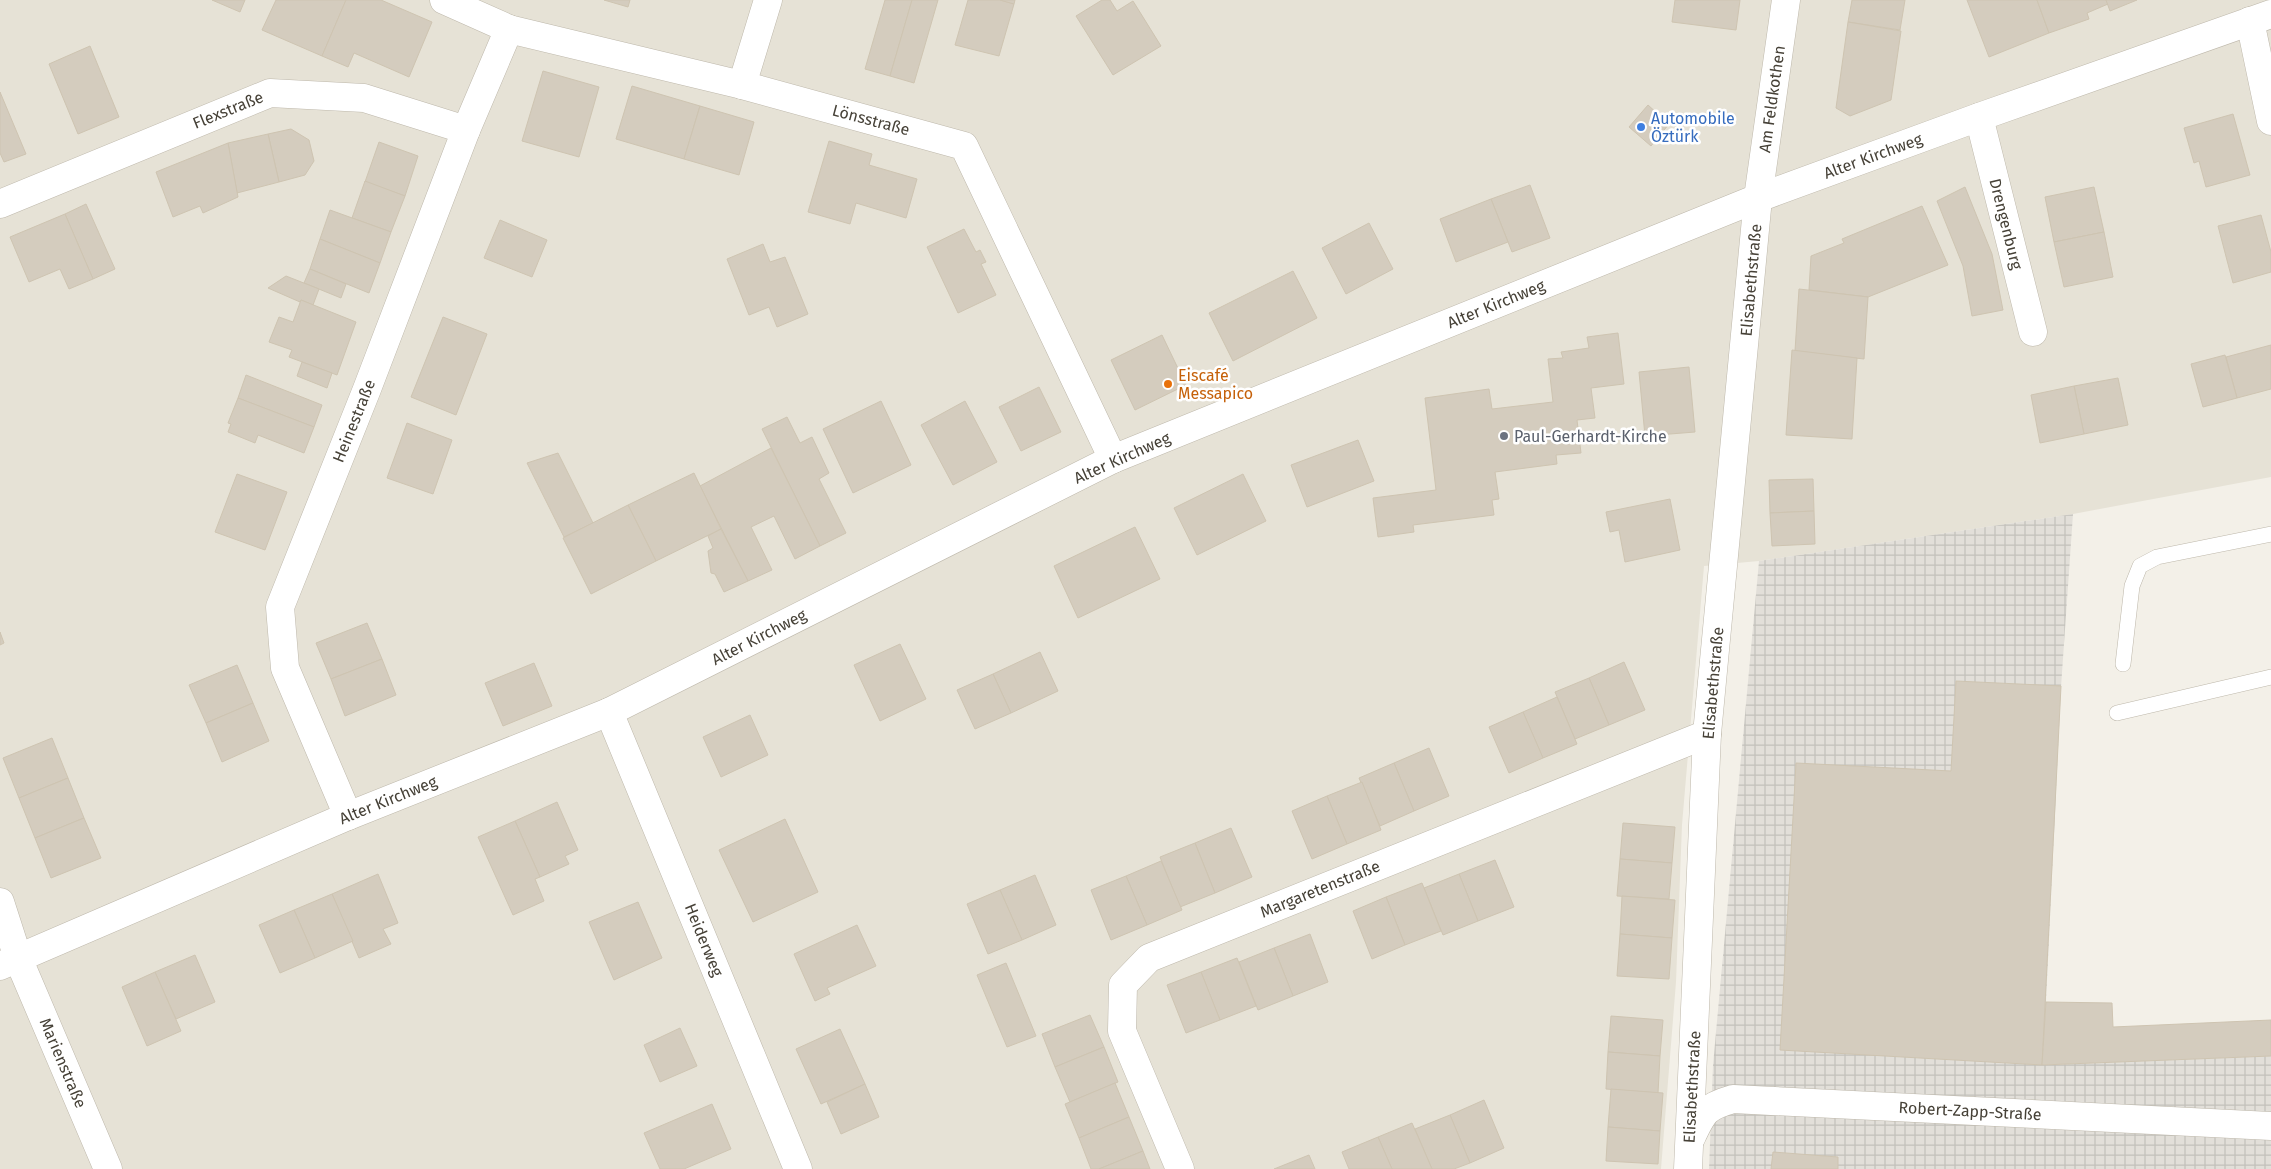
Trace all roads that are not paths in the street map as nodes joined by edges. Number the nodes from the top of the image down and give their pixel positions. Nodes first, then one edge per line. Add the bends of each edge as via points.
1 (444, 0) edge
2 (768, 0) edge
3 (1786, 0) edge
4 (2261, 18) edge
5 (509, 29) junction
6 (742, 85) junction
7 (1979, 117) junction
8 (2271, 121) edge
9 (466, 130) junction
10 (1758, 198) junction
11 (0, 204) edge
12 (2033, 332) dead end
13 (1113, 459) junction
14 (2271, 534) edge
15 (2123, 664) dead end
16 (2271, 677) edge
17 (610, 712) junction
18 (2117, 713) dead end
19 (1707, 734) junction
20 (348, 816) junction
21 (0, 902) edge
22 (9, 962) edge
23 (2271, 1126) edge
24 (1690, 1141) junction
25 (108, 1169) edge
26 (798, 1169) edge
27 (1180, 1169) edge
28 (1688, 1169) edge

1 - 5 street, Lönsstraße
2 - 6 street
3 - 10 street, Am Feldkothen
4 - 7 street, Alter Kirchweg
4 - 8 street
5 - 6 street, Lönsstraße
5 - 9 street, Heinestraße
6 - 13 street, Lönsstraße via 964,146
7 - 10 street, Alter Kirchweg
7 - 12 street, Drengenburg
9 - 11 street, Flexstraße via 364,98 270,93
9 - 20 street, Heinestraße via 280,608 286,668
10 - 13 street, Alter Kirchweg
10 - 19 street, Elisabethstraße
13 - 17 street, Alter Kirchweg
14 - 15 lane via 2156,557 2140,566 2132,586
16 - 18 lane
17 - 20 street, Alter Kirchweg
17 - 26 street, Heiderweg
19 - 24 street, Elisabethstraße
19 - 27 street, Margaretenstraße via 1149,958 1122,985 1122,1031
20 - 22 street, Alter Kirchweg
21 - 22 street, Marienstraße
22 - 25 street, Marienstraße
23 - 24 street, Robert-Zapp-Straße via 1733,1099 1713,1105 1701,1117
24 - 28 street, Elisabethstraße

